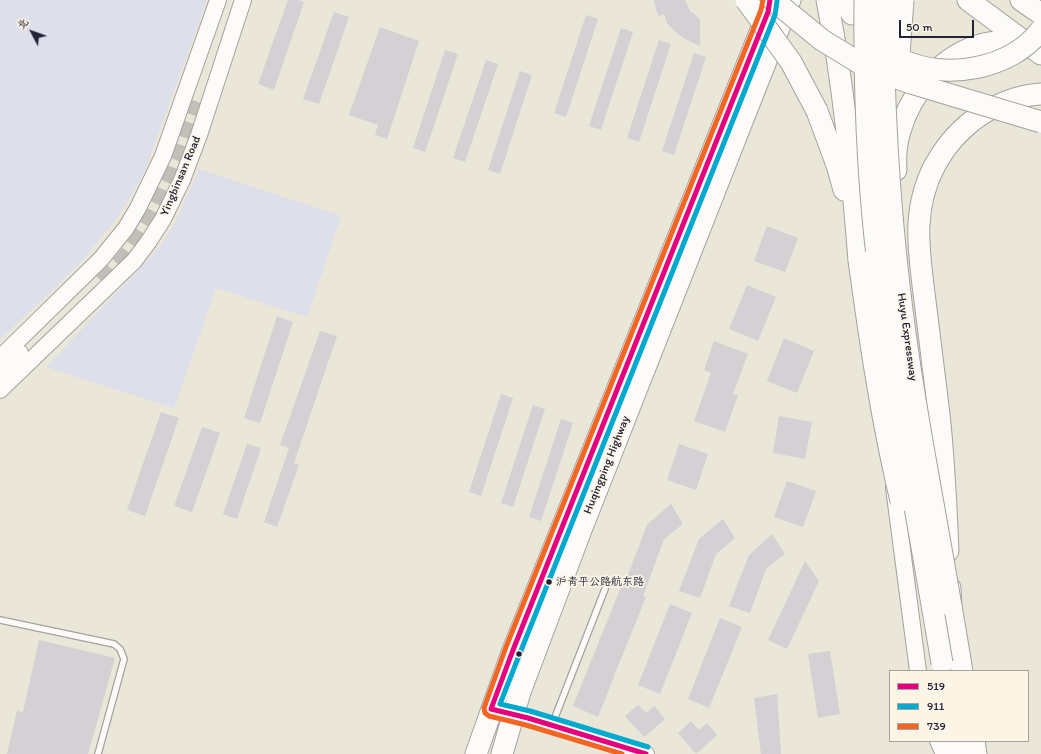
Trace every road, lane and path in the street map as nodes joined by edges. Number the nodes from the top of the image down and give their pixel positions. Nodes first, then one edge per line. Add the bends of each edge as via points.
1 (218, 0) edge
2 (234, 0) edge
3 (243, 0) edge
4 (746, 0) edge
5 (786, 0) edge
6 (790, 0) edge
7 (804, 0) edge
8 (827, 0) edge
9 (839, 0) edge
10 (843, 0) edge
11 (857, 0) edge
12 (864, 0) edge
13 (883, 0) edge
14 (903, 0) edge
15 (968, 0) edge
16 (1021, 0) edge
17 (772, 3) edge
18 (1041, 14) edge
19 (1041, 30) edge
20 (822, 40) junction
21 (1020, 40) junction
22 (1041, 54) edge
23 (758, 80) junction
24 (188, 85) junction
25 (1041, 94) edge
26 (204, 102) junction
27 (1041, 122) edge
28 (162, 156) junction
29 (182, 180) junction
30 (890, 198) junction
31 (859, 260) junction
32 (0, 358) edge
33 (0, 373) edge
34 (0, 390) edge
35 (920, 456) junction
36 (604, 589) dead end
37 (951, 606) junction
38 (0, 620) edge
39 (948, 668) edge
40 (918, 670) edge
41 (962, 670) edge
42 (492, 709) junction
43 (514, 714) junction
44 (552, 725) junction
45 (973, 742) edge
46 (943, 747) edge
47 (98, 754) edge
48 (476, 754) edge
49 (502, 754) edge
50 (646, 754) edge
51 (957, 754) edge
52 (976, 754) edge

1 - 24 street, Yingbinsan Road
2 - 26 street
3 - 26 street, Yingbinsan Road
4 - 31 highway, bridge via 791,62 817,111 837,165 851,214
5 - 20 highway, bridge
6 - 23 highway, Huqingping Highway
7 - 23 highway via 778,59
8 - 31 highway, bridge via 838,59
9 - 40 street via 855,190
10 - 19 highway, bridge via 879,43 899,58 918,66 939,70 978,68 999,60 1019,49
11 - 35 street via 867,45 886,236
12 - 39 highway, Huyu Expressway, bridge via 867,119 880,287 893,374
13 - 30 highway, Huyu Expressway, bridge
14 - 30 highway, bridge
15 - 21 highway
16 - 18 highway
17 - 20 highway, bridge via 778,4
17 - 42 highway, Huqingping Highway via 513,650
20 - 27 highway, bridge via 866,67 911,84
21 - 22 highway
21 - 35 highway via 984,44 966,50 944,64 921,89 900,131 895,153 896,175 928,420
23 - 43 highway, Huqingping Highway via 581,530
24 - 26 street via 183,104 184,112 192,116 200,114
24 - 28 street, Yingbinsan Road
25 - 37 highway, bridge via 1011,100 982,113 957,132 929,177 921,200 919,252 943,457
26 - 29 street, Yingbinsan Road
28 - 29 street via 170,148 183,149 187,155
28 - 32 street, Yingbinsan Road via 138,208 102,259
28 - 33 street via 141,214 119,250
29 - 34 street, Yingbinsan Road via 163,218 134,261
30 - 37 highway, Huyu Expressway, bridge via 911,371
31 - 39 highway, bridge via 883,418 907,525
35 - 39 street via 945,621
36 - 44 lane
37 - 41 highway, Huyu Expressway
38 - 47 lane via 114,644 120,649 124,659
42 - 43 street
42 - 48 highway, Huqingping Highway
43 - 44 street
43 - 49 highway, Huqingping Highway
44 - 50 street
45 - 52 highway
46 - 51 highway

